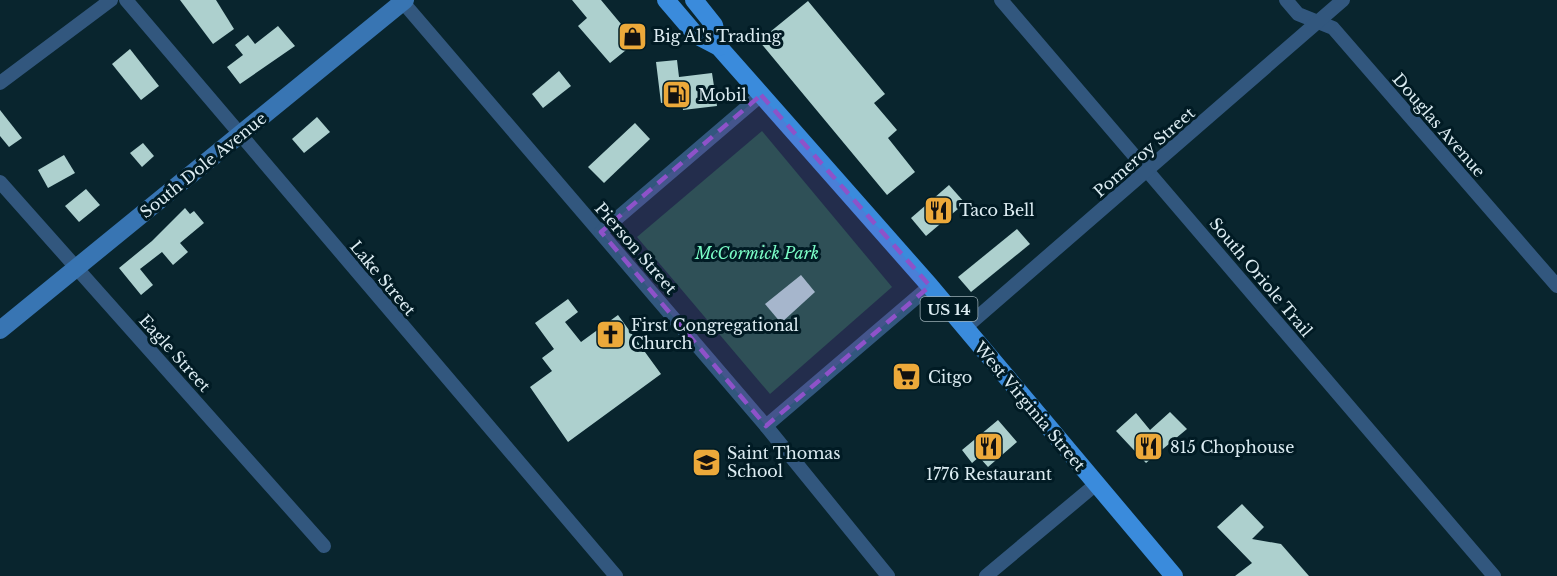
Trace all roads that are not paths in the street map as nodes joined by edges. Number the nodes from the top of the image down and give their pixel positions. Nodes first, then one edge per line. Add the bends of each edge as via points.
1 (111, 0) edge
2 (126, 0) edge
3 (666, 0) edge
4 (694, 0) edge
5 (1001, 0) edge
6 (1286, 0) edge
7 (1343, 0) edge
8 (403, 1) edge
9 (1317, 22) junction
10 (719, 47) junction
11 (0, 83) edge
12 (761, 95) junction
13 (241, 136) junction
14 (1149, 170) junction
15 (0, 182) edge
16 (601, 232) junction
17 (76, 267) junction
18 (930, 286) junction
19 (1557, 286) edge
20 (965, 328) junction
21 (0, 330) edge
22 (766, 426) junction
23 (1095, 484) junction
24 (324, 546) dead end
25 (616, 576) edge
26 (888, 576) edge
27 (986, 576) edge
28 (1174, 576) edge
29 (1494, 576) edge

1 - 11 street
2 - 13 street, Lake Street
3 - 10 main road, West Virginia Street / US 14 via 696,35
4 - 10 main road, West Virginia Street / US 14 via 714,25
5 - 14 street, South Oriole Trail
6 - 9 street, Douglas Avenue via 1298,14
7 - 9 street, Pomeroy Street
8 - 13 street, South Dole Avenue
8 - 16 street, Pierson Street
9 - 14 street, Pomeroy Street
9 - 19 street, Douglas Avenue via 1333,28
10 - 12 main road, West Virginia Street / US 14
12 - 16 street
12 - 18 main road, West Virginia Street / US 14
13 - 17 street, South Dole Avenue
13 - 25 street, Lake Street
14 - 20 street, Pomeroy Street
14 - 29 street, South Oriole Trail
15 - 17 street, Eagle Street
16 - 22 street, Pierson Street
17 - 21 street, South Dole Avenue
17 - 24 street, Eagle Street
18 - 20 main road, West Virginia Street / US 14
18 - 22 street
20 - 23 main road, West Virginia Street / US 14
22 - 26 street, Pierson Street
23 - 27 street
23 - 28 main road, West Virginia Street / US 14

